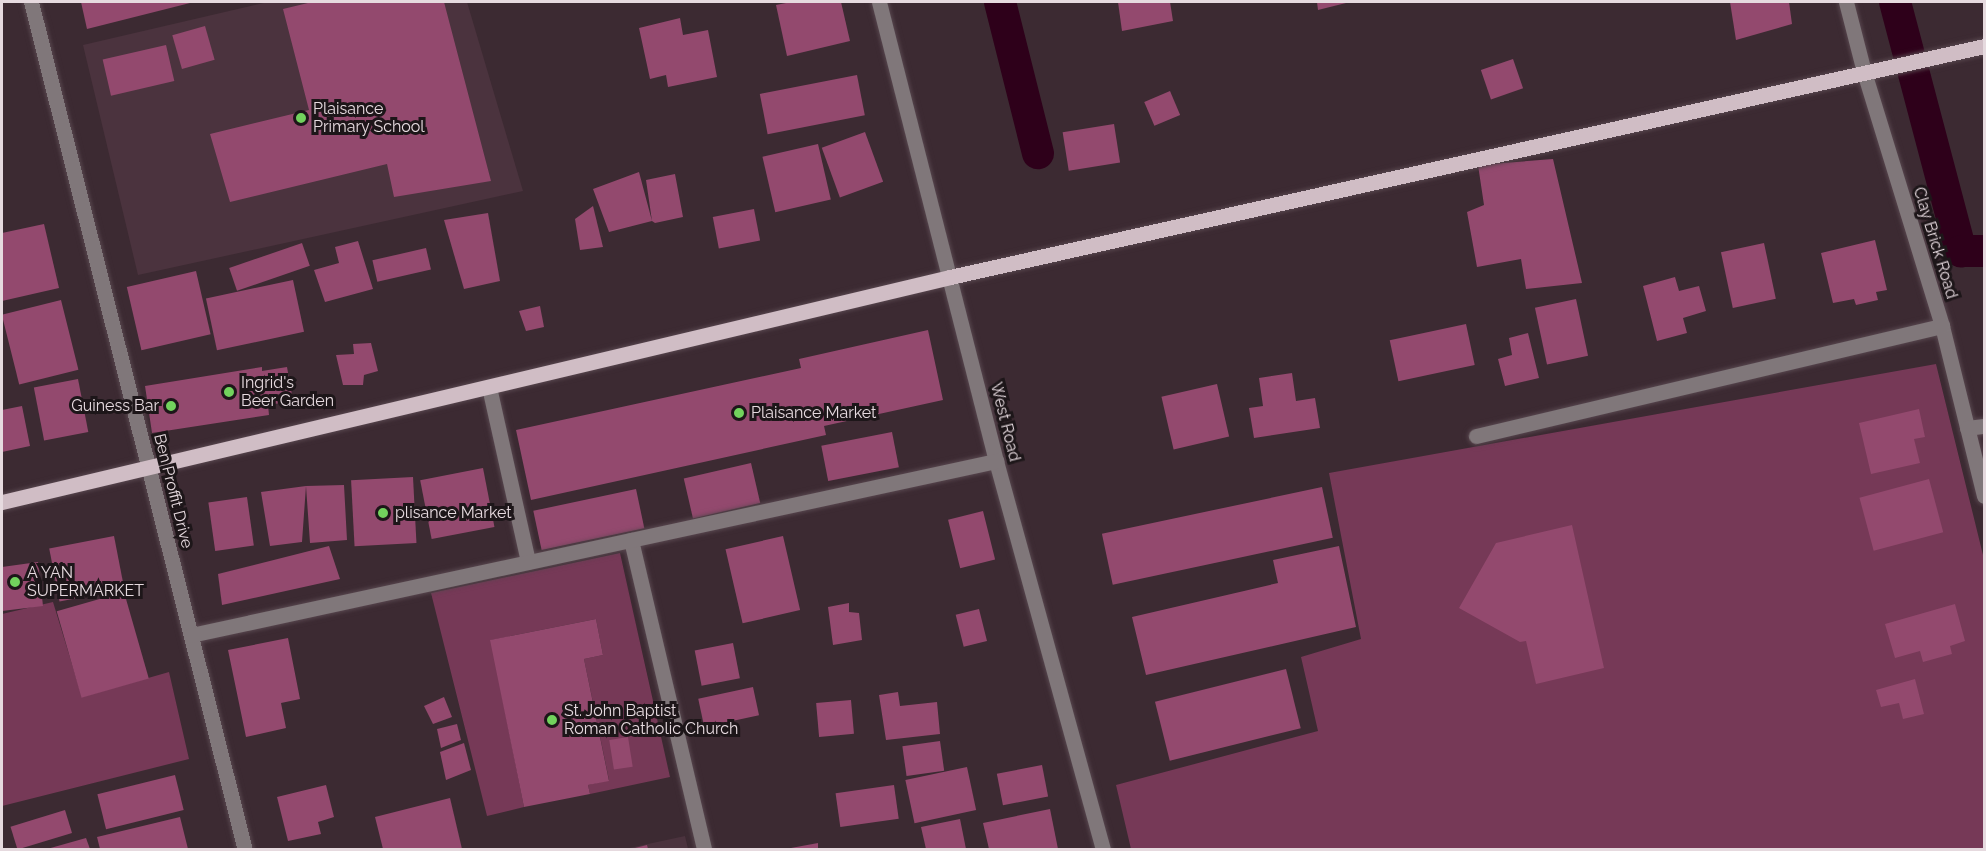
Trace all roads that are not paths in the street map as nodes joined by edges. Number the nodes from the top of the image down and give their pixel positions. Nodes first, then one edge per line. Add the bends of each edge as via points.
1 (31, 2) edge
2 (879, 2) edge
3 (1846, 2) edge
4 (1984, 46) edge
5 (1864, 72) junction
6 (950, 277) junction
7 (1942, 326) junction
8 (489, 387) junction
9 (1984, 426) edge
10 (1967, 428) junction
11 (1476, 436) dead end
12 (996, 461) junction
13 (149, 469) junction
14 (1984, 496) edge
15 (2, 502) edge
16 (631, 540) junction
17 (528, 562) junction
18 (190, 635) junction
19 (245, 849) edge
20 (704, 849) edge
21 (1102, 849) edge

1 - 13 street, Ben Proffit Drive
2 - 6 street, West Road
3 - 5 street, Clay Brick Road
4 - 5 main road
5 - 6 main road
5 - 7 street, Clay Brick Road
6 - 8 main road
6 - 12 street, West Road
7 - 10 street, Clay Brick Road
7 - 11 street
8 - 13 main road
8 - 17 street
9 - 10 street
10 - 14 street, Clay Brick Road
12 - 16 street
12 - 21 street, West Road
13 - 15 main road
13 - 18 street, Ben Proffit Drive
16 - 17 street
16 - 20 street
17 - 18 street
18 - 19 street, Ben Proffit Drive

